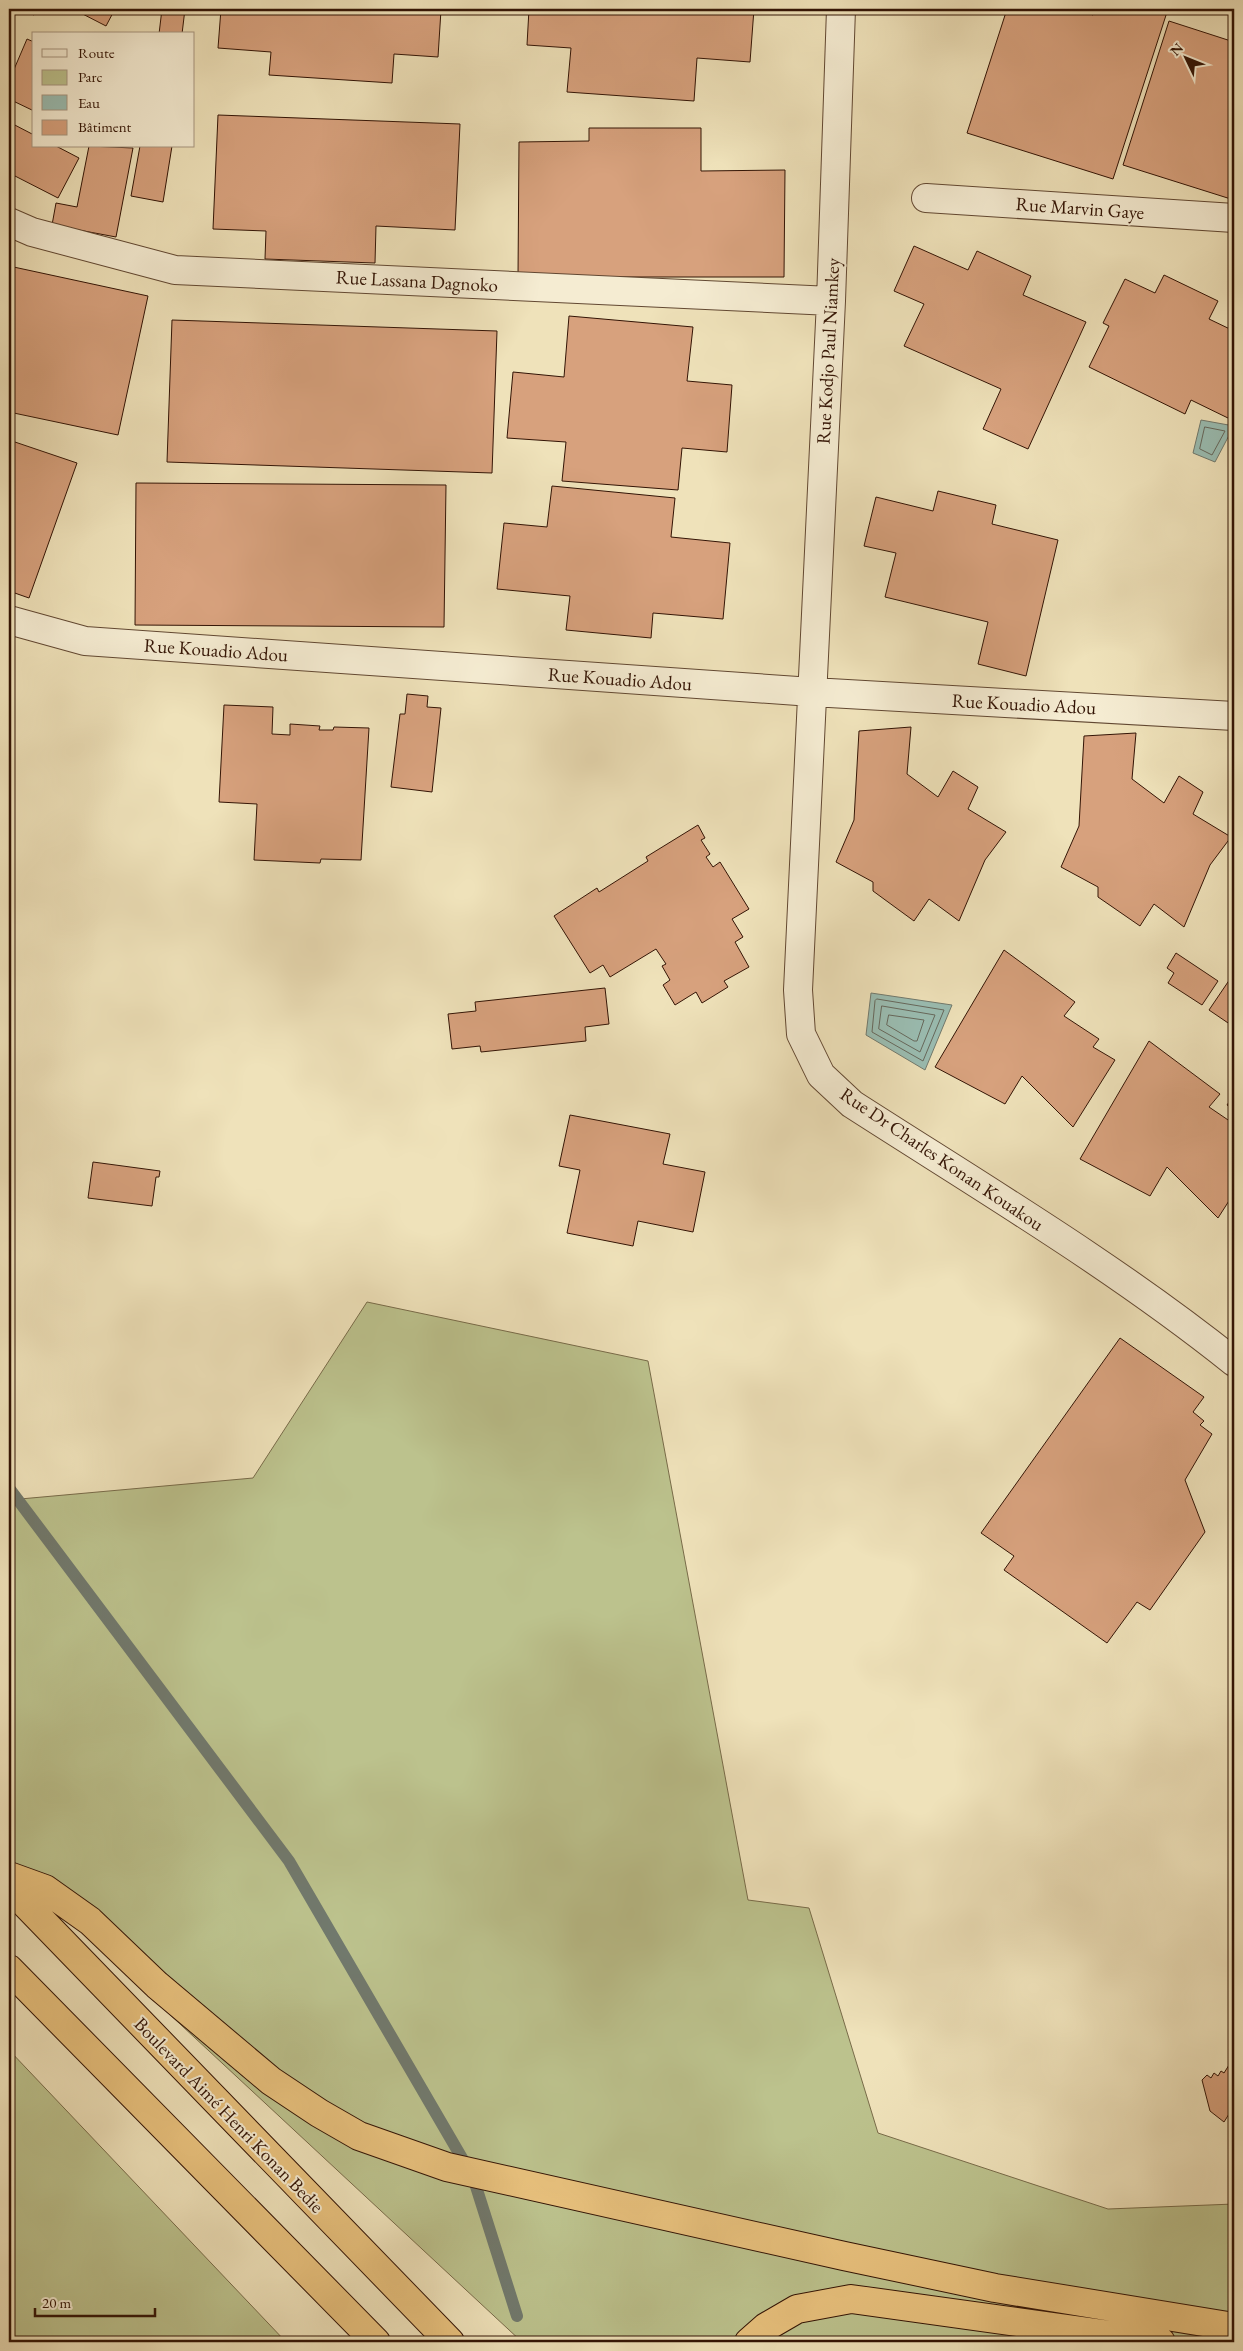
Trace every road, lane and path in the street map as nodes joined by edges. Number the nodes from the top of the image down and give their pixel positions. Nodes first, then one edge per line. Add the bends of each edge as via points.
1 (841, 9) edge
2 (926, 198) dead end
3 (1234, 218) edge
4 (9, 222) edge
5 (831, 300) junction
6 (9, 620) edge
7 (812, 692) junction
8 (1234, 716) edge
9 (1234, 1362) edge
10 (9, 1876) edge
11 (9, 1887) edge
12 (9, 1969) edge
13 (1234, 2327) edge
14 (449, 2341) edge
15 (376, 2342) edge
16 (749, 2342) edge
17 (1161, 2342) edge

1 - 5 street, Rue Kodjo Paul Niamkey
2 - 3 street, Rue Marvin Gaye
4 - 5 street, Rue Lassana Dagnoko via 32,232 175,270
5 - 7 street, Rue Kodjo Paul Niamkey
6 - 7 street, Rue Kouadio Adou via 85,641
7 - 8 street, Rue Kouadio Adou
7 - 9 street, Rue Dr Charles Konan Kouakou via 798,990 801,1034 821,1075 852,1104 1103,1266
10 - 13 highway via 45,1889 90,1921 157,1985 271,2081 360,2136 446,2167 528,2186 995,2288
11 - 14 highway, Boulevard Aimé Henri Konan Bedie
12 - 15 highway
16 - 17 highway via 766,2327 797,2309 851,2299

